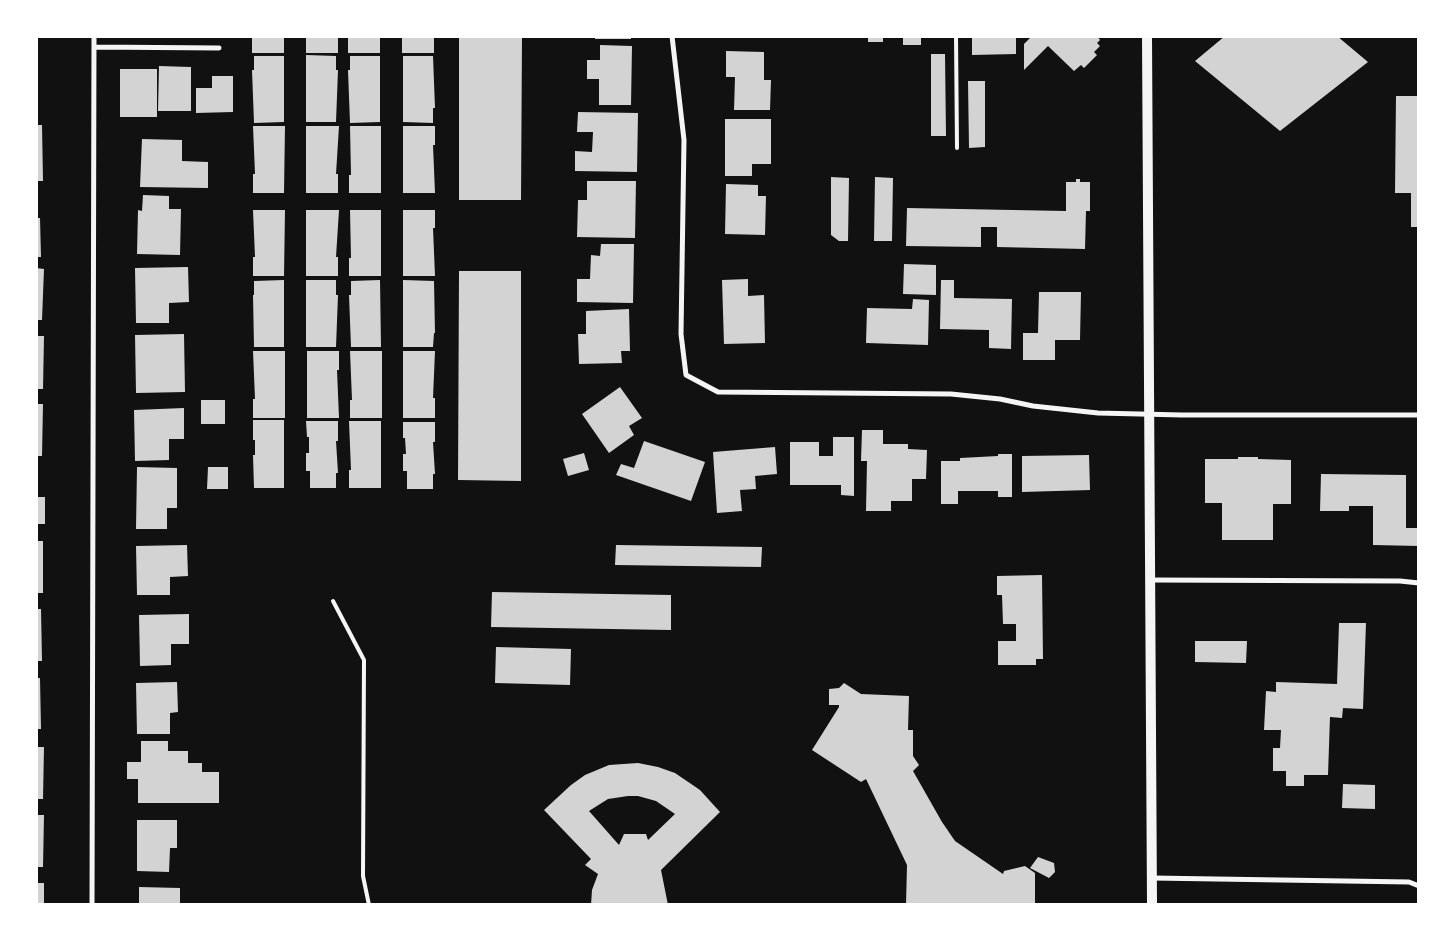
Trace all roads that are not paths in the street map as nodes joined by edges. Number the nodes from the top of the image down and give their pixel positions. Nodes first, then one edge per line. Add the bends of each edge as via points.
1 (94, 36) edge
2 (672, 36) edge
3 (956, 36) edge
4 (1147, 36) edge
5 (94, 47) junction
6 (219, 48) dead end
7 (957, 148) dead end
8 (1149, 415) junction
9 (1419, 415) edge
10 (1151, 580) junction
11 (1419, 583) edge
12 (333, 601) dead end
13 (1152, 878) junction
14 (1419, 886) edge
15 (92, 905) edge
16 (369, 905) edge
17 (1152, 905) edge

1 - 5 street
2 - 8 street via 684,140 681,334 686,375 718,392 951,394 1098,413
3 - 7 lane
4 - 8 main road
5 - 6 street
5 - 15 street
8 - 9 street
8 - 10 main road
10 - 11 street
10 - 13 main road
12 - 16 lane via 364,660 363,876
13 - 14 street via 1409,882
13 - 17 main road

